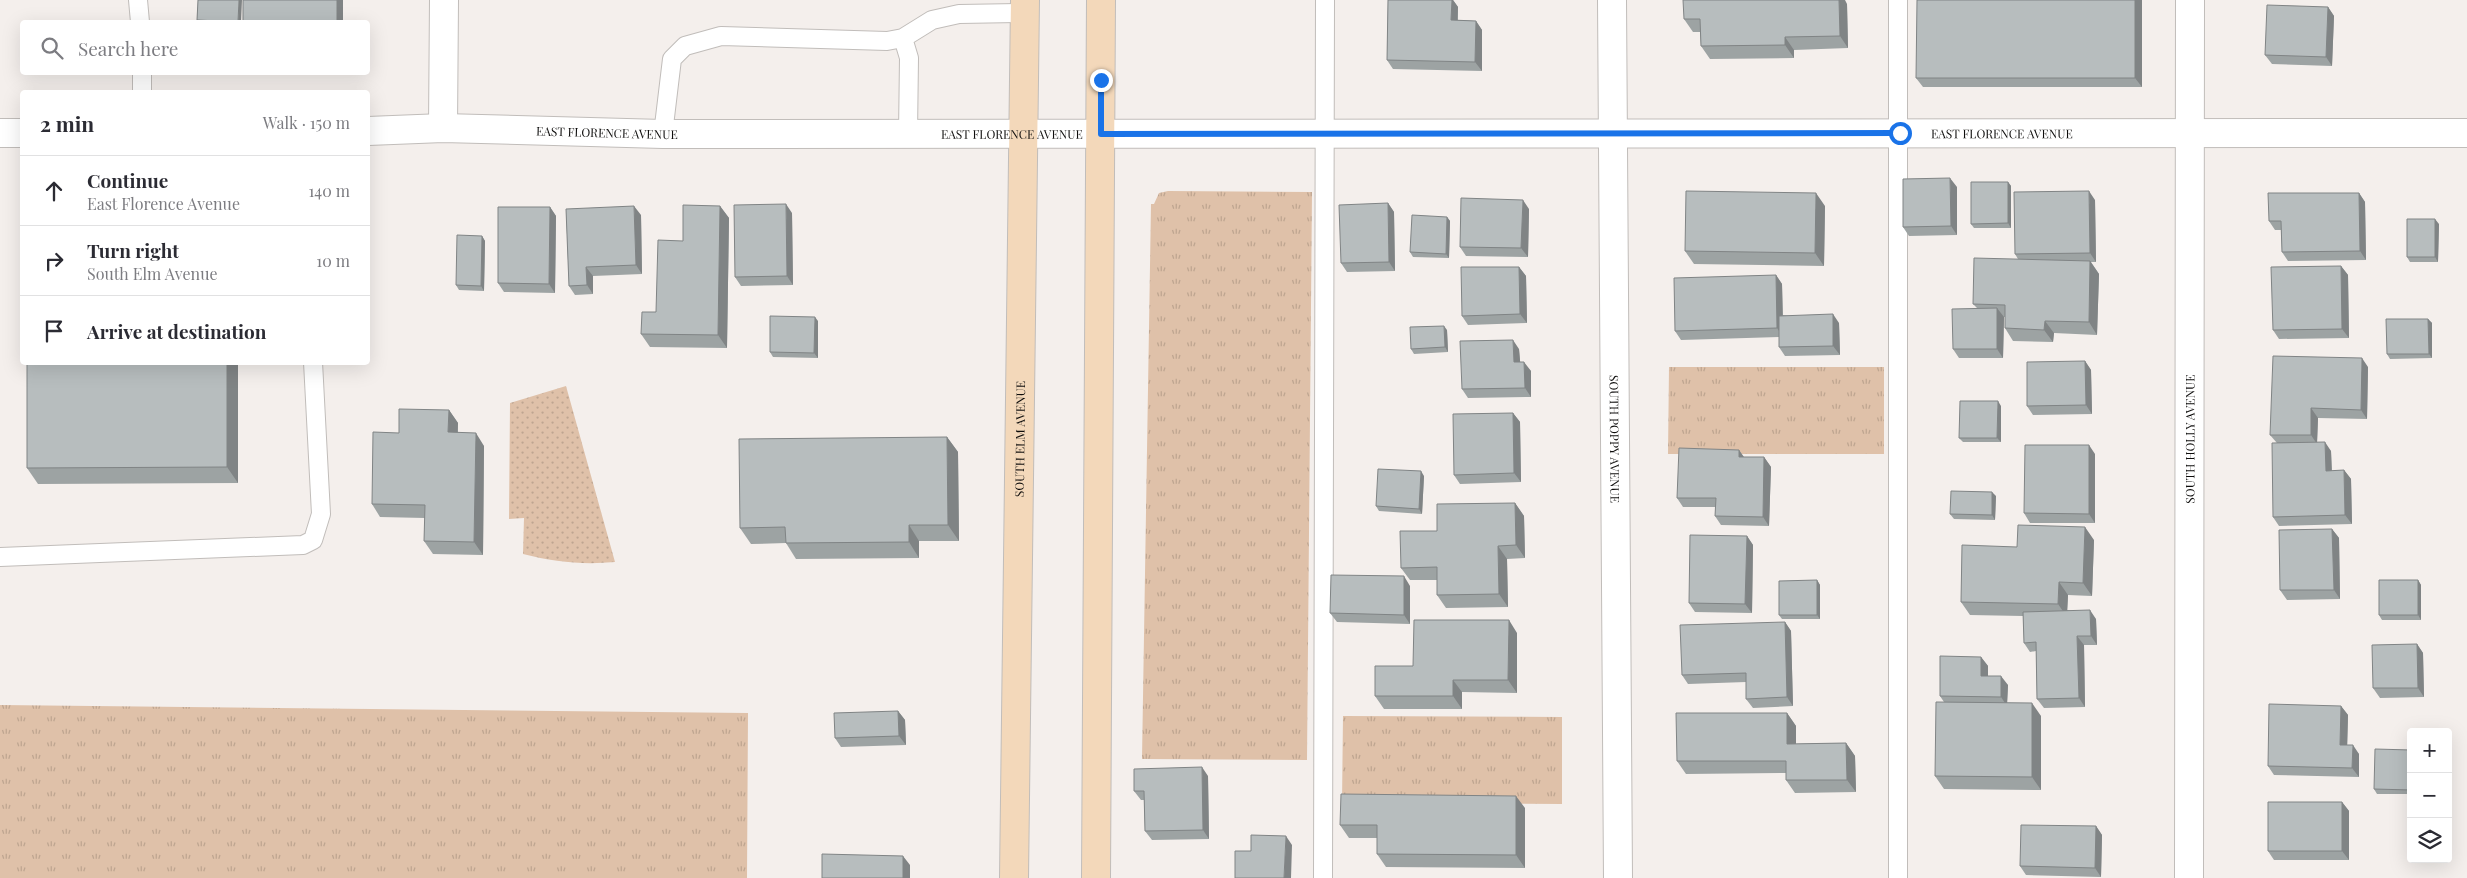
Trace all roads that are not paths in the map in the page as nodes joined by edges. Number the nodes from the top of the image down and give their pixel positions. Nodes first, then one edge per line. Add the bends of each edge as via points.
1 (138, 0) edge
2 (444, 0) edge
3 (1101, 0) edge
4 (1325, 0) edge
5 (1612, 0) edge
6 (1898, 0) edge
7 (2190, 0) edge
8 (1025, 6) edge
9 (959, 7) edge
10 (140, 20) edge
11 (902, 38) junction
12 (142, 75) edge
13 (142, 90) edge
14 (444, 128) junction
15 (370, 131) edge
16 (0, 133) edge
17 (20, 133) edge
18 (1324, 133) junction
19 (1612, 133) junction
20 (1900, 133) junction
21 (2190, 133) junction
22 (2467, 133) edge
23 (663, 134) junction
24 (908, 134) junction
25 (1025, 134) junction
26 (1101, 134) junction
27 (313, 365) edge
28 (0, 557) edge
29 (1014, 878) edge
30 (1096, 878) edge
31 (1323, 878) edge
32 (1618, 878) edge
33 (1898, 878) edge
34 (2189, 878) edge

1 - 10 lane
2 - 14 street
3 - 26 main road
4 - 18 lane
5 - 19 street, SOUTH POPPY AVENUE
6 - 20 lane
7 - 21 street, SOUTH HOLLY AVENUE
8 - 9 lane
8 - 25 main road, SOUTH ELM AVENUE
9 - 11 lane
11 - 23 lane via 887,41 721,36 685,46 672,58
11 - 24 lane via 909,58
12 - 13 lane
14 - 15 street, EAST FLORENCE AVENUE
14 - 23 street, EAST FLORENCE AVENUE
16 - 17 street
18 - 19 street, EAST FLORENCE AVENUE
18 - 26 street, EAST FLORENCE AVENUE
18 - 31 lane
19 - 20 street, EAST FLORENCE AVENUE
19 - 32 street, SOUTH POPPY AVENUE
20 - 21 street, EAST FLORENCE AVENUE
20 - 33 lane
21 - 22 street, EAST FLORENCE AVENUE
21 - 34 street, SOUTH HOLLY AVENUE
23 - 24 street, EAST FLORENCE AVENUE
24 - 25 street, EAST FLORENCE AVENUE
25 - 26 street, EAST FLORENCE AVENUE
25 - 29 main road, SOUTH ELM AVENUE
26 - 30 main road
27 - 28 lane via 322,514 313,540 302,545

